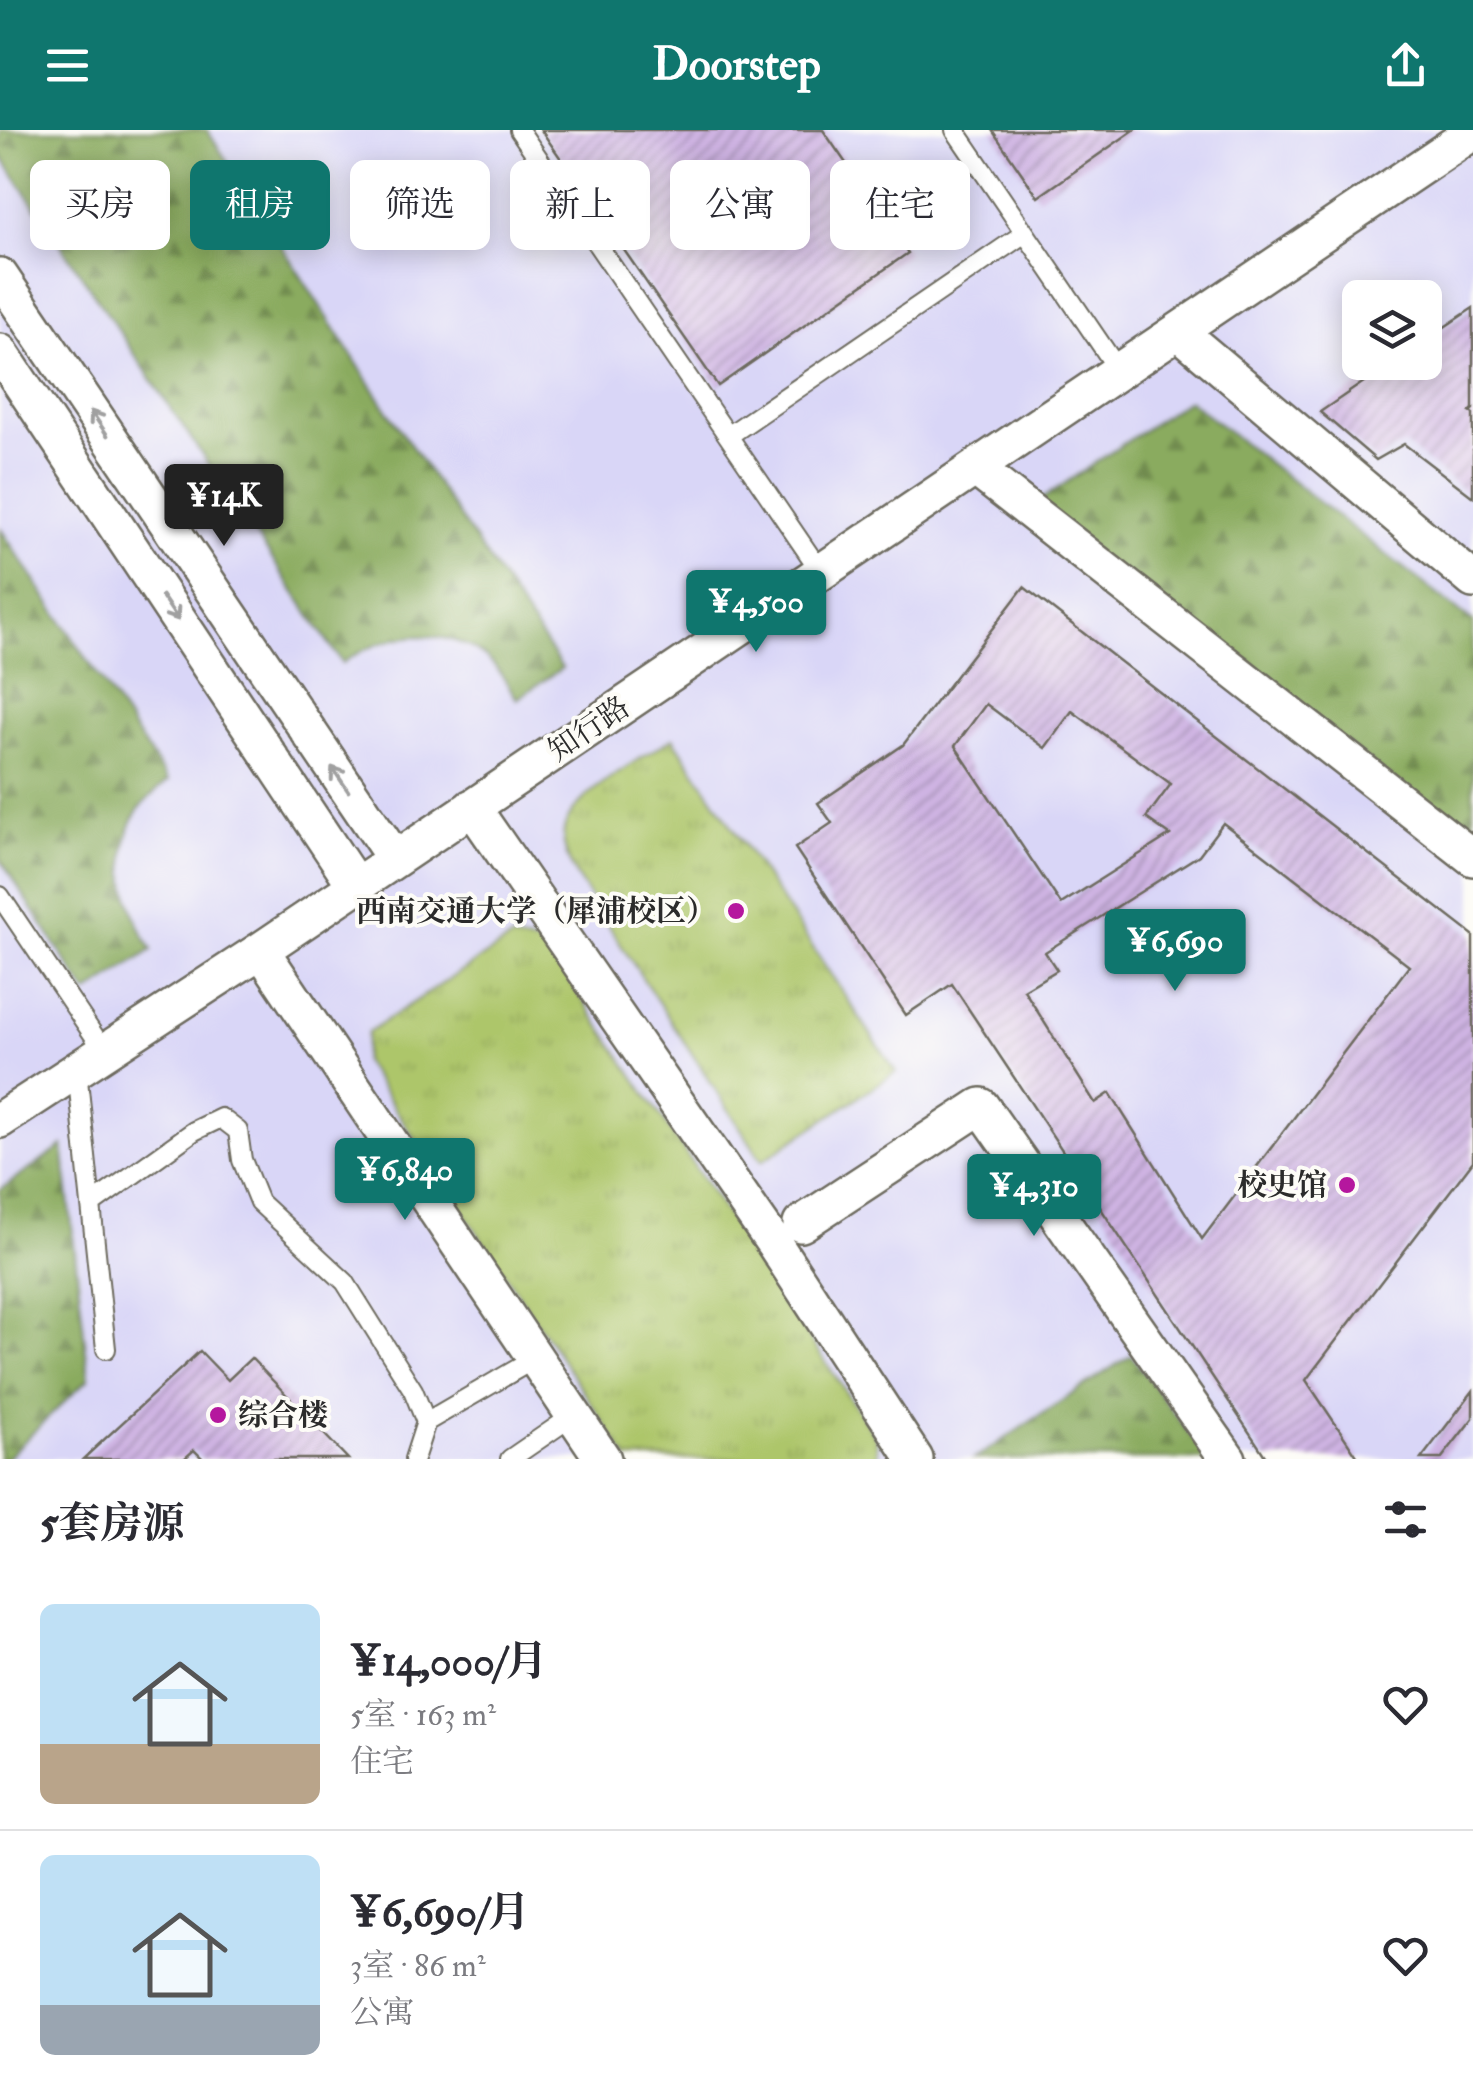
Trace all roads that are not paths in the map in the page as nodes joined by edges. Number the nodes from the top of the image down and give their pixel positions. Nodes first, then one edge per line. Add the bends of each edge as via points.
1 (519, 130) edge
2 (954, 130) edge
3 (1473, 132) edge
4 (1025, 233) junction
5 (0, 276) edge
6 (1178, 332) junction
7 (0, 352) edge
8 (1120, 371) junction
9 (728, 436) junction
10 (975, 468) junction
11 (821, 572) junction
12 (1473, 580) edge
13 (472, 808) junction
14 (1473, 858) edge
15 (395, 859) junction
16 (356, 886) junction
17 (0, 896) edge
18 (6, 919) edge
19 (261, 950) junction
20 (91, 1061) junction
21 (0, 1120) edge
22 (92, 1204) junction
23 (801, 1224) dead end
24 (106, 1349) dead end
25 (536, 1358) junction
26 (574, 1415) junction
27 (426, 1422) junction
28 (414, 1459) edge
29 (510, 1459) edge
30 (604, 1459) edge
31 (915, 1459) edge
32 (1228, 1459) edge

1 - 9 lane
2 - 4 lane
3 - 6 street, 知行路
4 - 8 lane
4 - 9 lane
15 -> 5 street
6 - 8 street, 知行路
6 - 12 street
7 -> 16 street
8 - 10 street, 知行路
9 - 11 lane
10 - 11 street, 知行路
10 - 14 street
11 - 13 street, 知行路
13 - 15 street, 知行路
13 - 31 street
15 - 16 street, 知行路
16 - 19 street, 知行路
17 - 18 lane
18 - 20 lane
19 - 20 street, 知行路
19 - 25 street
20 - 21 street, 知行路
20 - 22 lane
22 - 24 lane
22 - 27 lane via 221,1118 238,1131 259,1202 345,1282 414,1390
23 - 32 street via 981,1106
25 - 26 street
25 - 27 lane
26 - 29 lane
26 - 30 street
27 - 28 lane

